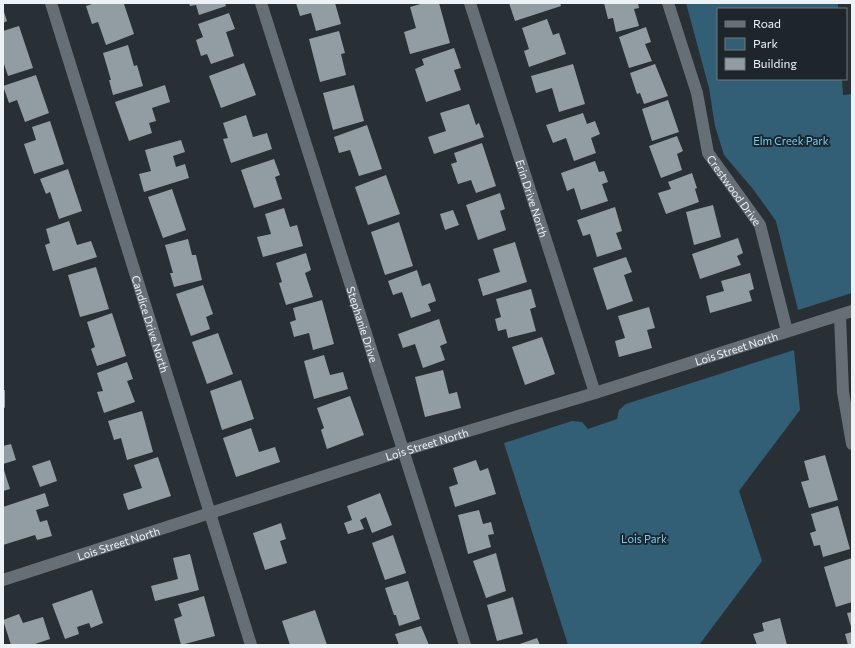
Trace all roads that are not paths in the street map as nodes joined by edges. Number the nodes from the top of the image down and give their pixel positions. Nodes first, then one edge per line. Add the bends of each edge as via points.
1 (51, 3) edge
2 (261, 3) edge
3 (470, 3) edge
4 (668, 3) edge
5 (852, 311) edge
6 (840, 315) junction
7 (787, 332) junction
8 (595, 393) junction
9 (852, 444) edge
10 (405, 450) junction
11 (211, 513) junction
12 (3, 580) edge
13 (251, 645) edge
14 (465, 645) edge

1 - 11 street, Candice Drive North
2 - 10 street, Stephanie Drive
3 - 8 street, Erin Drive North
4 - 7 street, Crestwood Drive via 696,93 708,153 760,225
5 - 6 street, Lois Street North
6 - 7 street, Lois Street North
6 - 9 street via 843,392
7 - 8 street, Lois Street North
8 - 10 street, Lois Street North
10 - 11 street, Lois Street North
10 - 14 street, Stephanie Drive
11 - 12 street, Lois Street North
11 - 13 street, Candice Drive North

